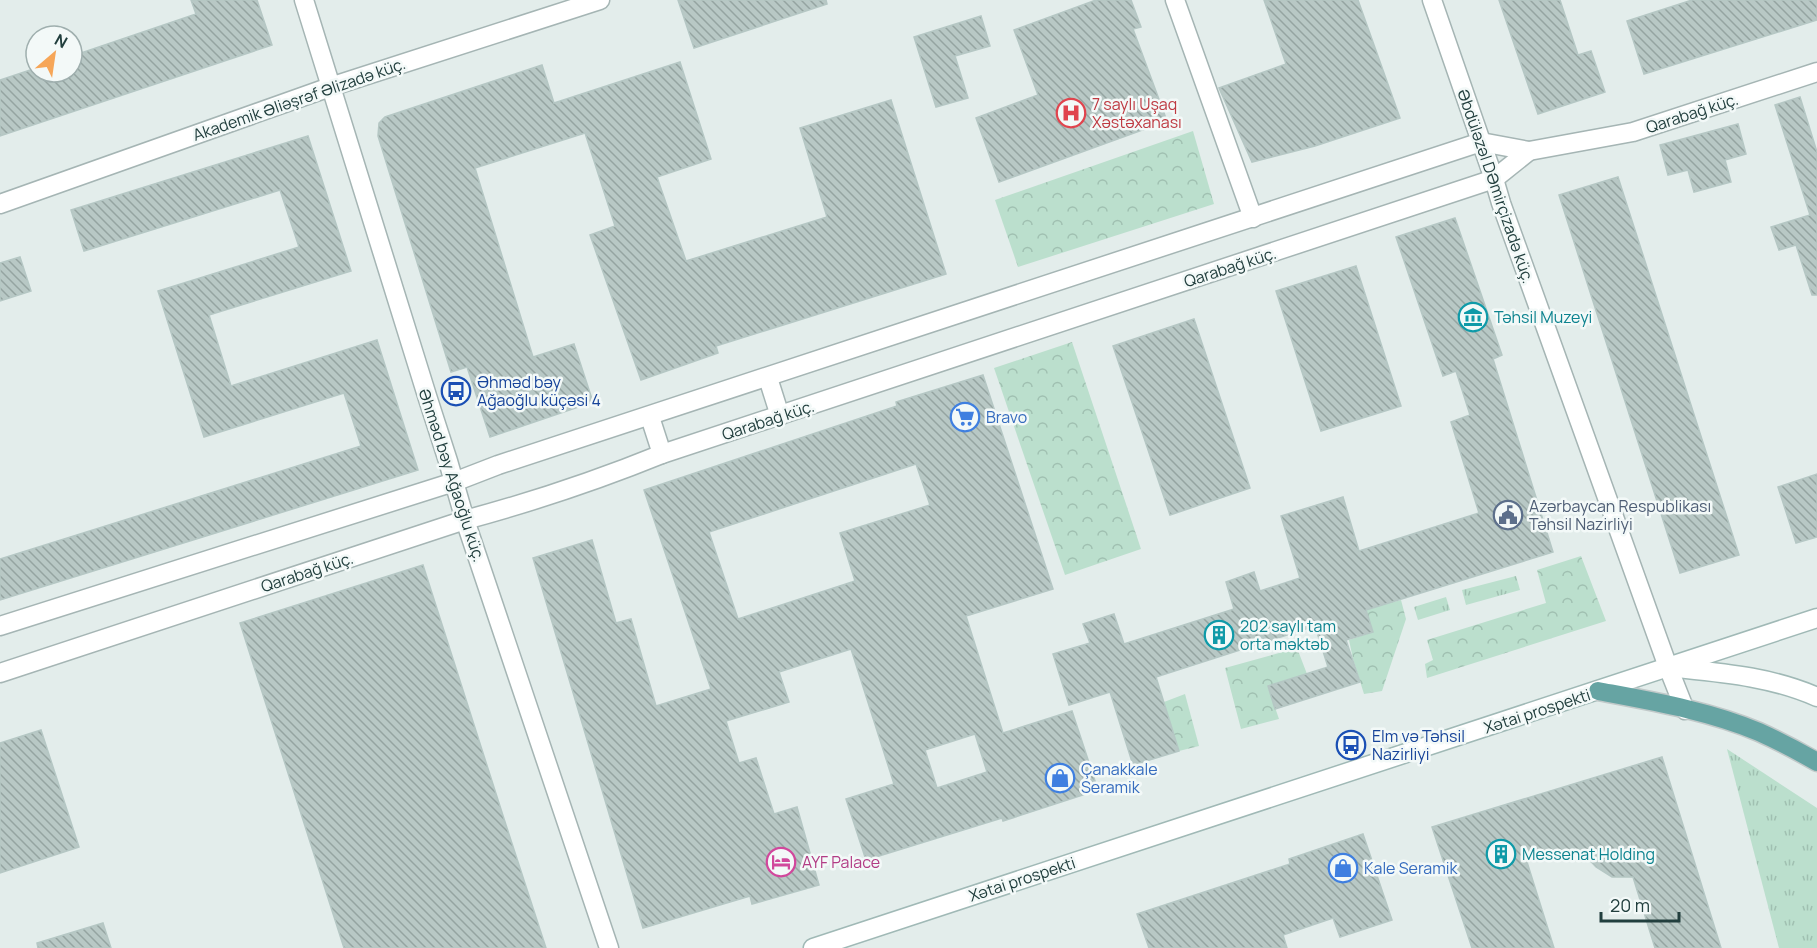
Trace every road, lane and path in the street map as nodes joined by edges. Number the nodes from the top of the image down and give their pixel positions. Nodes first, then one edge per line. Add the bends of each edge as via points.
1 (304, 0) edge
2 (600, 0) edge
3 (1175, 0) edge
4 (1432, 0) edge
5 (1817, 72) edge
6 (330, 87) junction
7 (1481, 142) junction
8 (1529, 151) junction
9 (1494, 179) junction
10 (0, 204) edge
11 (1253, 218) junction
12 (768, 378) junction
13 (780, 416) junction
14 (650, 417) junction
15 (662, 454) junction
16 (454, 482) junction
17 (465, 520) junction
18 (1817, 618) edge
19 (0, 626) edge
20 (1668, 668) junction
21 (0, 673) edge
22 (1598, 691) junction
23 (1817, 698) edge
24 (1685, 710) junction
25 (1817, 762) edge
26 (609, 948) edge
27 (813, 948) edge

1 - 6 street, Əhməd bəy Ağaoğlu küç.
2 - 6 street, Akademik Əliəşrəf Əlizadə küç.
3 - 11 street
4 - 7 street, Əbdüləzəl DƏmirçizadə küç.
5 - 8 street, Qarabağ küç. via 1633,132
6 - 10 street, Akademik Əliəşrəf Əlizadə küç.
6 - 16 street, Əhməd bəy Ağaoğlu küç.
7 - 8 street, Qarabağ küç.
7 - 9 street, Əbdüləzəl DƏmirçizadə küç.
7 - 11 street, Qarabağ küç.
8 - 9 street, Qarabağ küç.
9 - 13 street, Qarabağ küç.
9 - 20 street, Əbdüləzəl DƏmirçizadə küç.
11 - 12 street, Qarabağ küç.
12 - 13 street
12 - 14 street, Qarabağ küç.
13 - 15 street, Qarabağ küç.
14 - 15 street
14 - 16 street, Qarabağ küç.
15 - 17 street, Qarabağ küç. via 616,473
16 - 17 street, Əhməd bəy Ağaoğlu küç.
16 - 19 street, Qarabağ küç.
17 - 21 street, Qarabağ küç.
17 - 26 street, Əhməd bəy Ağaoğlu küç.
18 - 20 street, Xətai prospekti
20 - 22 street, Xətai prospekti
20 - 23 street via 1779,683
20 - 24 street, Əbdüləzəl DƏmirçizadə küç.
22 - 24 main road
22 - 27 street, Xətai prospekti
24 - 25 main road via 1758,732

